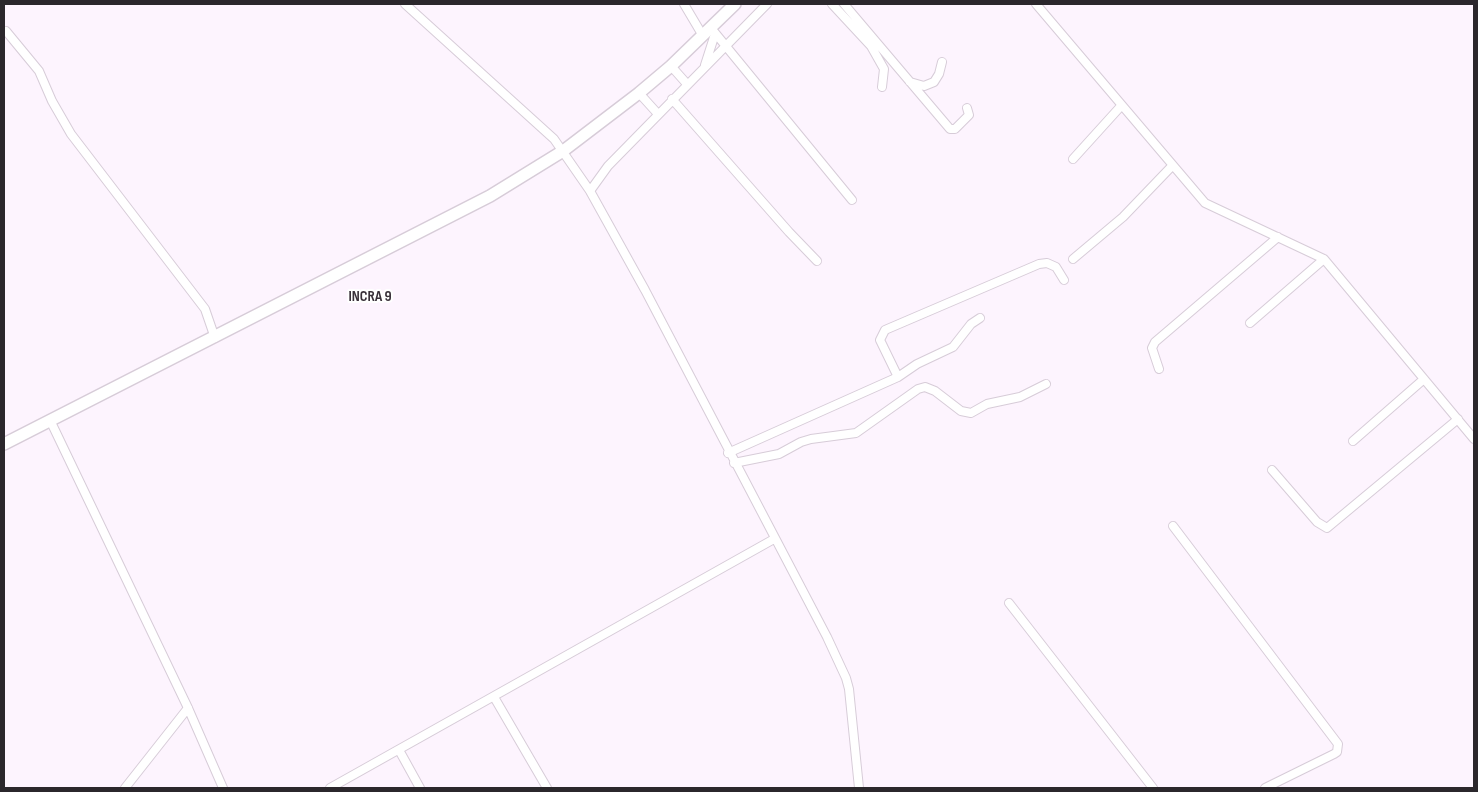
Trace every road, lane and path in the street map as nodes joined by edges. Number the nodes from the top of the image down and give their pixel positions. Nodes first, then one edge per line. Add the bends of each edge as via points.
1 (405, 4) edge
2 (684, 4) edge
3 (735, 4) edge
4 (768, 4) edge
5 (832, 4) edge
6 (844, 4) edge
7 (1036, 4) edge
8 (6, 31) dead end
9 (710, 32) junction
10 (726, 47) junction
11 (942, 62) dead end
12 (671, 66) junction
13 (704, 67) junction
14 (910, 82) junction
15 (687, 84) junction
16 (882, 87) dead end
17 (639, 93) junction
18 (672, 99) junction
19 (1121, 106) junction
20 (967, 108) dead end
21 (658, 114) junction
22 (563, 151) junction
23 (1073, 160) dead end
24 (1172, 166) junction
25 (590, 191) junction
26 (852, 200) dead end
27 (1278, 237) junction
28 (1073, 259) dead end
29 (1324, 259) junction
30 (818, 261) dead end
31 (1064, 280) dead end
32 (980, 318) dead end
33 (1250, 323) dead end
34 (215, 338) junction
35 (1159, 369) dead end
36 (898, 378) junction
37 (1424, 379) junction
38 (1046, 384) dead end
39 (1458, 419) junction
40 (50, 420) junction
41 (1474, 439) edge
42 (1353, 441) dead end
43 (4, 444) edge
44 (728, 453) junction
45 (734, 463) junction
46 (1272, 470) dead end
47 (1174, 526) dead end
48 (774, 539) junction
49 (1009, 603) dead end
50 (494, 697) junction
51 (188, 708) junction
52 (399, 750) junction
53 (125, 788) edge
54 (223, 788) edge
55 (330, 788) edge
56 (420, 788) edge
57 (547, 788) edge
58 (859, 788) edge
59 (1153, 788) edge
60 (1265, 788) edge

1 - 22 street via 554,139
2 - 9 street
3 - 9 main road
4 - 10 street
5 - 16 street via 871,46 884,69
6 - 14 street
7 - 19 street
8 - 34 street via 39,70 71,134 205,309
9 - 10 street
9 - 12 main road
9 - 13 street
10 - 13 street
10 - 26 street
11 - 14 street via 934,82 924,86
12 - 15 street
12 - 17 main road
13 - 15 street
14 - 20 street via 950,129 955,130 969,115
15 - 18 street
17 - 21 street
17 - 22 main road
18 - 21 street
18 - 30 street
19 - 23 street
19 - 24 street
21 - 25 street via 608,166
22 - 25 street
22 - 34 main road via 490,196
24 - 27 street via 1205,203
24 - 28 street via 1123,217
25 - 44 street
27 - 29 street
27 - 35 street via 1154,342 1152,348
29 - 33 street
29 - 37 street
31 - 36 street via 1056,267 1039,264 885,330 880,340
32 - 36 street via 953,347 917,364
34 - 40 main road
36 - 44 street
37 - 39 street
37 - 42 street
38 - 45 street via 1020,397 987,404 971,414 925,387 856,433 811,439 779,454
39 - 41 street
39 - 46 street via 1327,528 1317,522
40 - 43 main road
40 - 51 street
44 - 45 street
45 - 48 street
47 - 60 street via 1338,744 1334,754
48 - 50 street
48 - 58 street via 846,678
49 - 59 street
50 - 52 street
50 - 57 street
51 - 53 street
51 - 54 street
52 - 55 street
52 - 56 street

